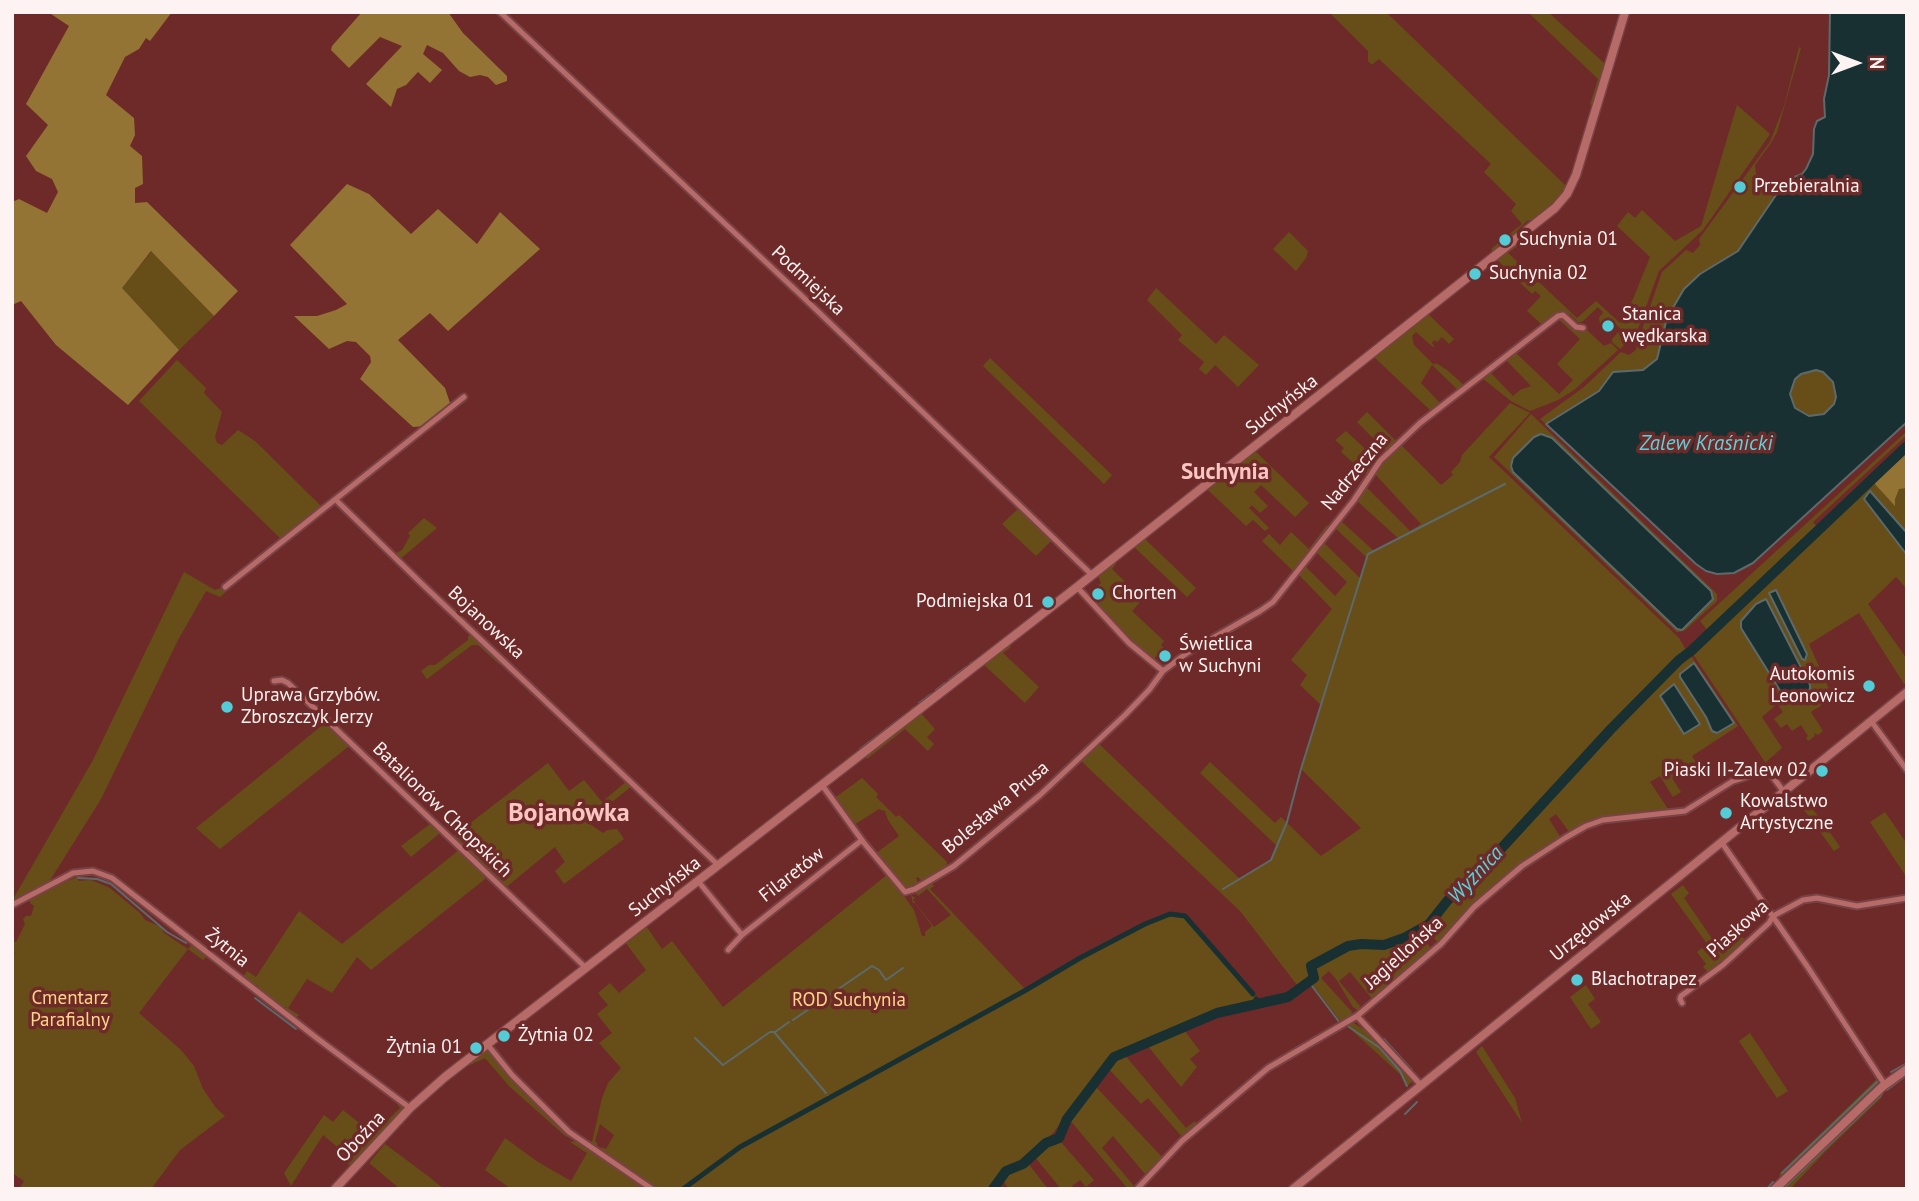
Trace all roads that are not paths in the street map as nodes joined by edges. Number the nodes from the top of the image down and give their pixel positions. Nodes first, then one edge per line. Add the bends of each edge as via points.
1 (500, 12) edge
2 (1625, 12) edge
3 (1583, 328) dead end
4 (464, 397) dead end
5 (336, 499) junction
6 (1092, 575) junction
7 (225, 587) dead end
8 (1077, 587) junction
9 (1163, 671) junction
10 (274, 681) dead end
11 (1907, 692) edge
12 (1871, 721) junction
13 (1078, 758) joint
14 (1907, 770) edge
15 (822, 785) junction
16 (1784, 792) junction
17 (862, 840) junction
18 (1721, 843) junction
19 (718, 865) junction
20 (698, 881) junction
21 (1907, 898) edge
22 (12, 905) edge
23 (1773, 916) junction
24 (742, 935) junction
25 (728, 950) dead end
26 (586, 968) junction
27 (1681, 1001) dead end
28 (1357, 1016) junction
29 (487, 1044) junction
30 (1907, 1069) edge
31 (1421, 1085) junction
32 (1885, 1085) junction
33 (410, 1108) junction
34 (1293, 1188) edge
35 (335, 1189) edge
36 (652, 1189) edge
37 (1137, 1189) edge
38 (1775, 1189) edge

1 - 6 street, Podmiejska
2 - 6 street, Suchyńska via 1570,188 1555,208
3 - 9 street, Nadrzeczna via 1558,316 1431,414 1387,452 1273,602
4 - 5 street
5 - 7 street
5 - 19 street, Bojanowska
6 - 8 street, Suchyńska
8 - 9 street via 1129,643
8 - 15 street, Suchyńska
9 - 13 street, Nadrzeczna via 1143,697
10 - 26 street, Batalionów Chłopskich via 288,683
11 - 12 street, Urzędowska
12 - 14 street
12 - 16 street, Urzędowska
13 - 17 street, Bolesława Prusa via 954,866 907,893
15 - 17 street, Bolesława Prusa
15 - 19 street, Suchyńska
16 - 18 street, Urzędowska
16 - 28 street, Jagiellońska via 1764,771 1733,781 1682,812 1612,818 1586,826 1522,866
17 - 24 street, Filaretów
18 - 23 street
18 - 31 street, Urzędowska
19 - 20 street, Suchyńska
20 - 24 street
20 - 26 street, Suchyńska
21 - 23 street, Piaskowa via 1857,906 1812,898
22 - 33 street, Żytnia via 72,873 93,872 113,878
23 - 27 street, Piaskowa
23 - 32 street
24 - 25 street, Filaretów
26 - 29 street, Suchyńska
28 - 31 street
28 - 37 street, Jagiellońska via 1268,1068 1182,1141
29 - 33 street, Suchyńska
29 - 36 street via 569,1132
30 - 32 street
31 - 34 street, Urzędowska
32 - 38 street
33 - 35 street, Oboźna

